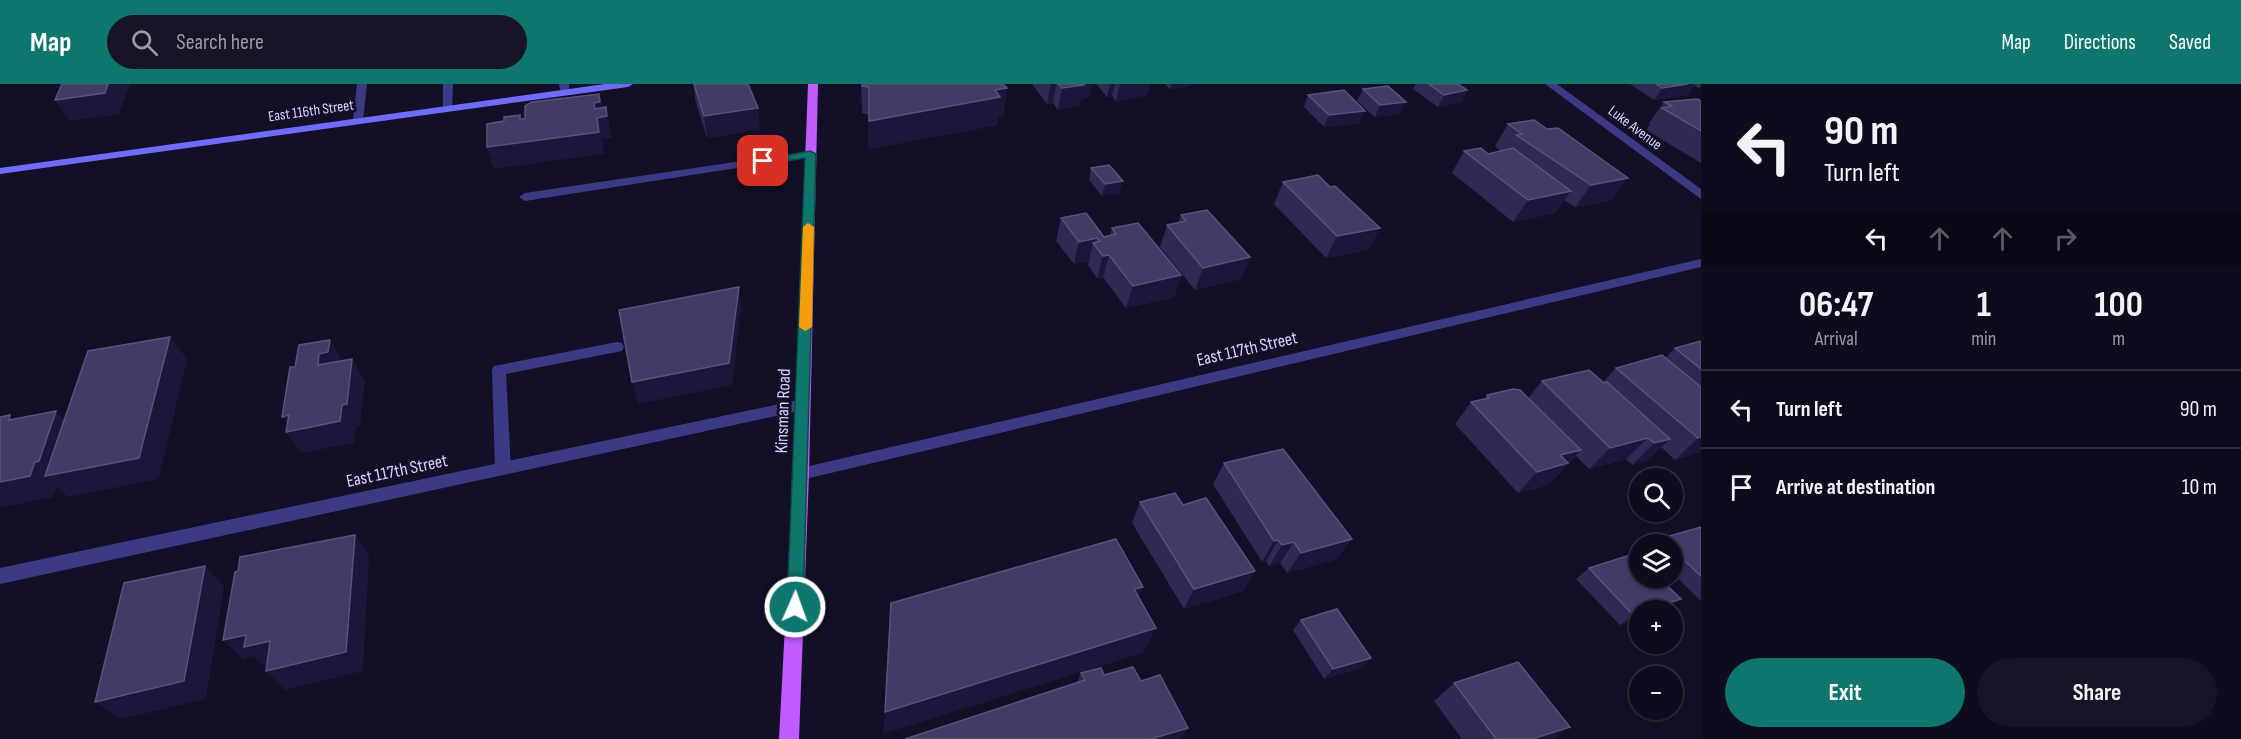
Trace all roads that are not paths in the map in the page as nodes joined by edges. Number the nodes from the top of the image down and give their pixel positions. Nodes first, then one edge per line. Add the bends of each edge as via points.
1 (362, 84) edge
2 (448, 84) edge
3 (621, 84) edge
4 (813, 84) edge
5 (1551, 84) edge
6 (565, 88) edge
7 (448, 108) junction
8 (358, 120) junction
9 (810, 154) junction
10 (0, 171) edge
11 (1701, 195) edge
12 (525, 198) dead end
13 (1701, 263) edge
14 (617, 347) dead end
15 (803, 405) junction
16 (502, 469) junction
17 (801, 474) junction
18 (0, 576) edge
19 (789, 739) edge

1 - 8 street
2 - 7 street
3 - 6 main road, East 116th Street
4 - 9 main road, Kinsman Road
5 - 11 street, Luke Avenue
6 - 7 main road, East 116th Street
7 - 8 main road, East 116th Street
8 - 10 main road, East 116th Street
9 - 12 street
9 - 15 main road, Kinsman Road
13 - 17 street, East 117th Street
14 - 16 street via 499,370
15 - 16 street, East 117th Street
15 - 17 main road, Kinsman Road
16 - 18 street, East 117th Street
17 - 19 main road, Kinsman Road

